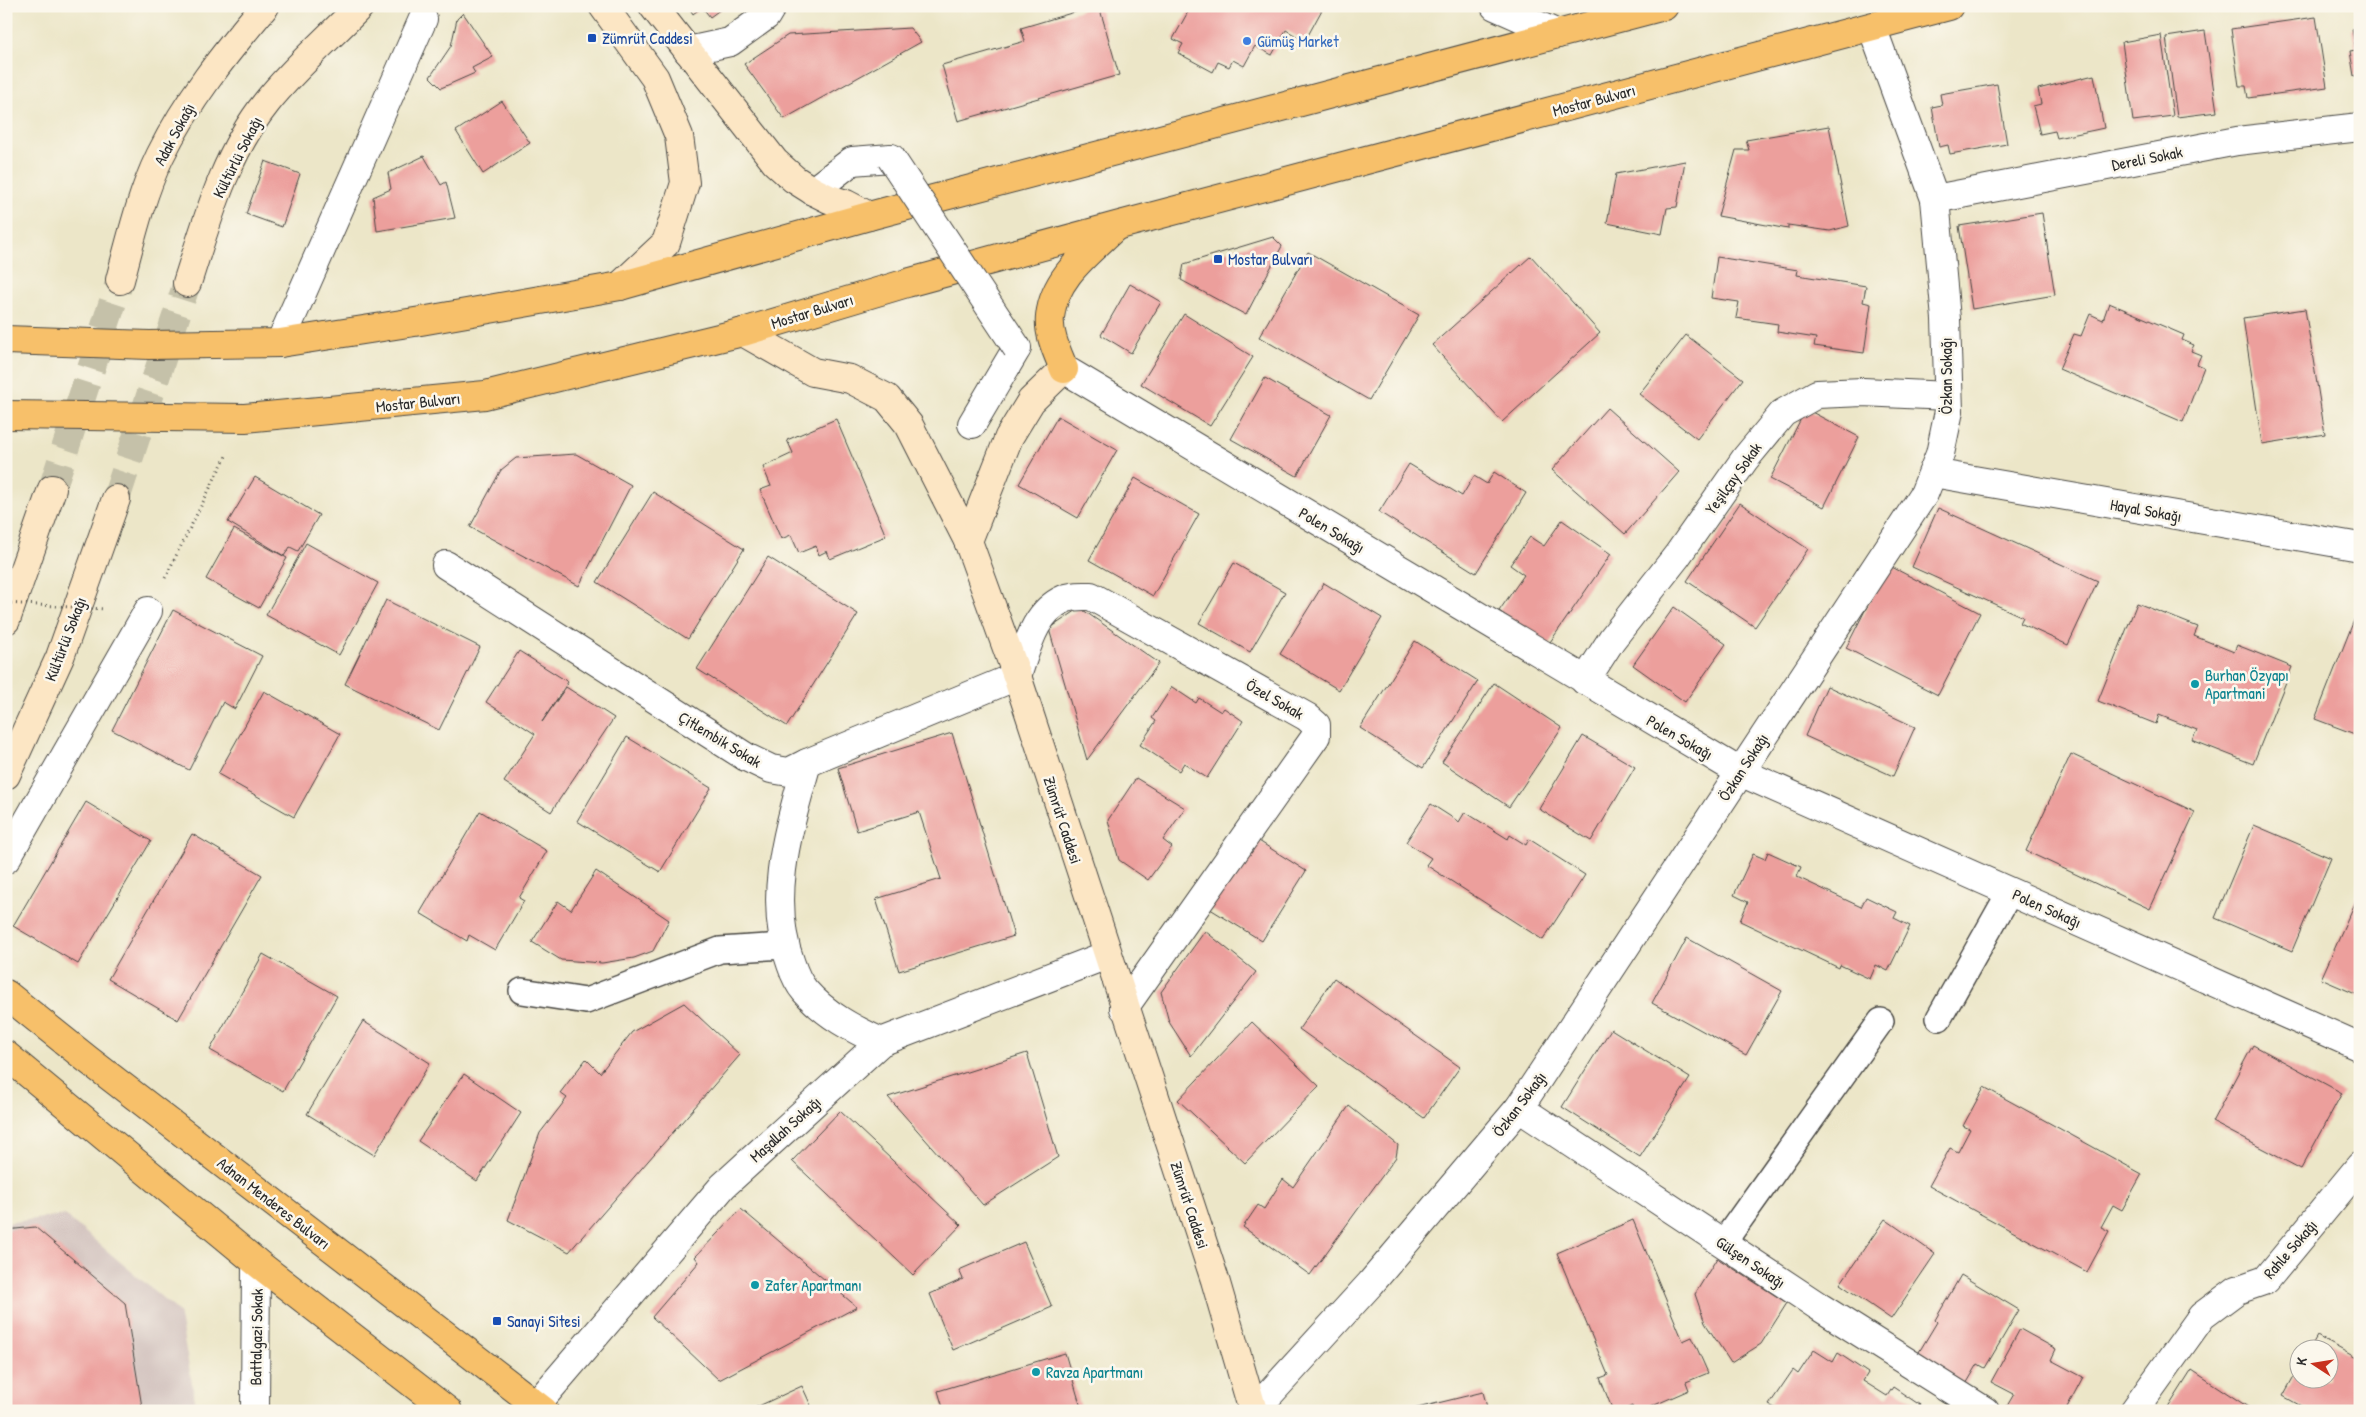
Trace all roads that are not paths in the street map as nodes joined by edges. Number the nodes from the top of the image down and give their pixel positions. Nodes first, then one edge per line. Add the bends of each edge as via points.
1 (265, 6) edge
2 (360, 6) edge
3 (603, 6) edge
4 (653, 6) edge
5 (772, 6) edge
6 (1495, 6) edge
7 (1664, 6) edge
8 (1949, 6) edge
9 (424, 19) dead end
10 (1872, 27) junction
11 (1558, 34) junction
12 (688, 52) junction
13 (2360, 127) edge
14 (813, 191) junction
15 (1935, 199) junction
16 (869, 216) junction
17 (1116, 226) junction
18 (120, 280) tunnel mouth
19 (187, 284) tunnel mouth
20 (620, 286) junction
21 (743, 332) junction
22 (6, 340) edge
23 (280, 342) junction
24 (1064, 369) junction
25 (1948, 396) junction
26 (6, 415) edge
27 (972, 424) dead end
28 (1933, 473) junction
29 (52, 489) tunnel mouth
30 (116, 499) tunnel mouth
31 (968, 541) junction
32 (2360, 547) edge
33 (446, 565) dead end
34 (148, 611) road end
35 (6, 620) edge
36 (1017, 676) junction
37 (1585, 681) junction
38 (807, 762) junction
39 (1740, 772) junction
40 (6, 775) edge
41 (6, 859) edge
42 (2010, 892) junction
43 (784, 946) junction
44 (1107, 956) junction
45 (6, 978) edge
46 (522, 991) dead end
47 (6, 994) edge
48 (1124, 1008) junction
49 (1938, 1018) dead end
50 (1881, 1021) dead end
51 (54, 1032) junction
52 (881, 1042) junction
53 (2360, 1047) edge
54 (6, 1054) edge
55 (1519, 1108) junction
56 (2360, 1166) edge
57 (1723, 1243) junction
58 (256, 1262) junction
59 (540, 1408) edge
60 (255, 1411) edge
61 (448, 1411) edge
62 (1253, 1411) edge
63 (1985, 1411) edge
64 (2134, 1411) edge

1 - 18 street, Adak Sokağı via 220,60 178,122 159,158 146,193
2 - 19 street, Kültürlü Sokağı via 288,78 246,132 218,192
3 - 20 street via 655,78 679,136 685,183 666,243
4 - 12 street
5 - 12 street via 766,16 730,42
6 - 11 street
7 - 11 main road
8 - 10 main road, Mostar Bulvarı
9 - 23 street
10 - 15 street, Özkan Sokağı
10 - 17 main road, Mostar Bulvarı
11 - 16 main road
12 - 14 street via 775,162
13 - 15 street, Dereli Sokak via 2237,141
14 - 16 street
14 - 27 street, bridge via 852,161 891,158 1017,348
15 - 25 street, Özkan Sokağı via 1946,320
16 - 20 main road
17 - 21 main road, Mostar Bulvarı
17 - 24 main road via 1064,277 1056,292 1049,318
20 - 23 main road
21 - 26 main road, Mostar Bulvarı via 486,395 245,418
21 - 31 street, Zümrüt Caddesi via 813,372 850,379 887,398 909,424
22 - 23 main road via 149,345
24 - 31 street via 1031,401 1009,437
24 - 37 street, Polen Sokağı
25 - 28 street, Özkan Sokağı via 1949,411
25 - 37 street, Yeşilçay Sokak via 1863,392 1817,394 1783,413 1745,459 1677,556 1612,639
28 - 32 street, Hayal Sokağı
28 - 39 street, Özkan Sokağı via 1924,494
29 - 35 street
30 - 40 street, Kültürlü Sokağı via 60,657
31 - 36 street, Zümrüt Caddesi
33 - 38 street, Çitlembik Sokak via 746,757 771,769 790,772
34 - 41 street
36 - 38 street, Çitlembik Sokak
36 - 44 street, Zümrüt Caddesi
36 - 48 street, Özel Sokak via 1034,627 1049,608 1066,598 1091,596 1316,725 1316,736
37 - 39 street, Polen Sokağı
38 - 43 street via 782,862
39 - 42 street, Polen Sokağı
39 - 55 street, Özkan Sokağı
42 - 49 lane
42 - 53 street, Polen Sokağı
43 - 46 lane via 720,950 586,1002
43 - 52 street via 804,990 846,1025
44 - 48 street, Zümrüt Caddesi
44 - 52 street, Maşallah Sokağı
45 - 51 main road
47 - 51 main road, Adnan Menderes Bulvarı
48 - 62 street, Zümrüt Caddesi via 1215,1280
50 - 57 lane
51 - 59 main road, Adnan Menderes Bulvarı
52 - 59 street, Maşallah Sokağı via 723,1186
54 - 58 main road
55 - 57 street, Gülşen Sokağı
55 - 62 street, Özkan Sokağı via 1371,1283
56 - 64 street, Rahle Sokağı via 2266,1280 2238,1290 2202,1316
57 - 63 street, Gülşen Sokağı
58 - 60 street, Battalgazi Sokak
58 - 61 main road

